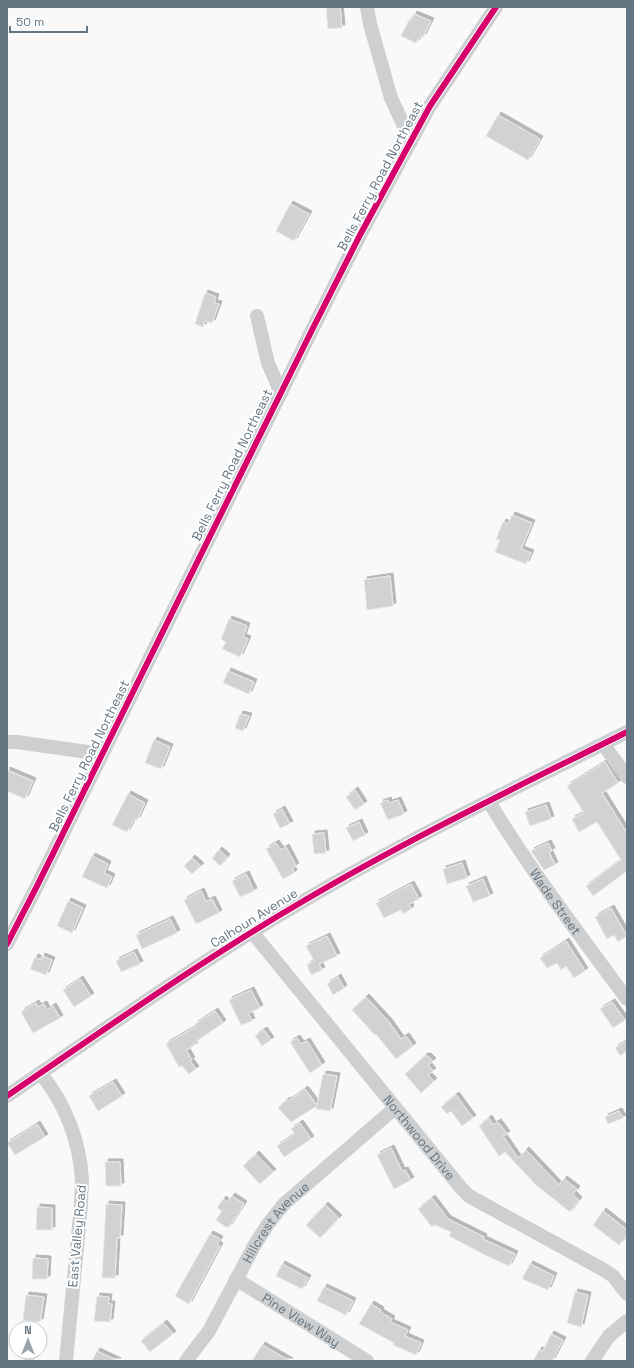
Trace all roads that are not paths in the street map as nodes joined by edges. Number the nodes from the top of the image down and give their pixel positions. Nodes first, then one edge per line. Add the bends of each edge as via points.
1 (367, 7) edge
2 (496, 7) edge
3 (411, 141) junction
4 (257, 316) dead end
5 (281, 393) junction
6 (627, 732) edge
7 (7, 742) edge
8 (603, 744) junction
9 (102, 754) junction
10 (627, 777) edge
11 (489, 802) junction
12 (252, 932) junction
13 (7, 944) edge
14 (627, 999) edge
15 (40, 1073) junction
16 (7, 1096) edge
17 (395, 1108) junction
18 (236, 1279) junction
19 (627, 1294) edge
20 (627, 1322) edge
21 (66, 1361) edge
22 (186, 1361) edge
23 (367, 1361) edge
24 (592, 1361) edge

1 - 3 street via 391,98
2 - 3 street, Bells Ferry Road Northeast via 430,106
3 - 5 street, Bells Ferry Road Northeast via 360,235
4 - 5 street via 268,363
5 - 9 street, Bells Ferry Road Northeast
6 - 8 street, Calhoun Avenue
7 - 9 street
8 - 10 street
8 - 11 street, Calhoun Avenue
9 - 13 street, Bells Ferry Road Northeast
11 - 12 street, Calhoun Avenue via 389,853
11 - 14 street, Wade Street via 544,887
12 - 15 street, Calhoun Avenue
12 - 17 street, Northwood Drive
15 - 16 street, Calhoun Avenue
15 - 21 street, East Valley Road via 50,1084 69,1122 82,1180
17 - 18 street, Hillcrest Avenue via 284,1204 268,1224
17 - 19 street, Northwood Drive via 469,1196 604,1270
18 - 22 street, Hillcrest Avenue via 209,1331
18 - 23 street, Pine View Way
20 - 24 street via 609,1336

